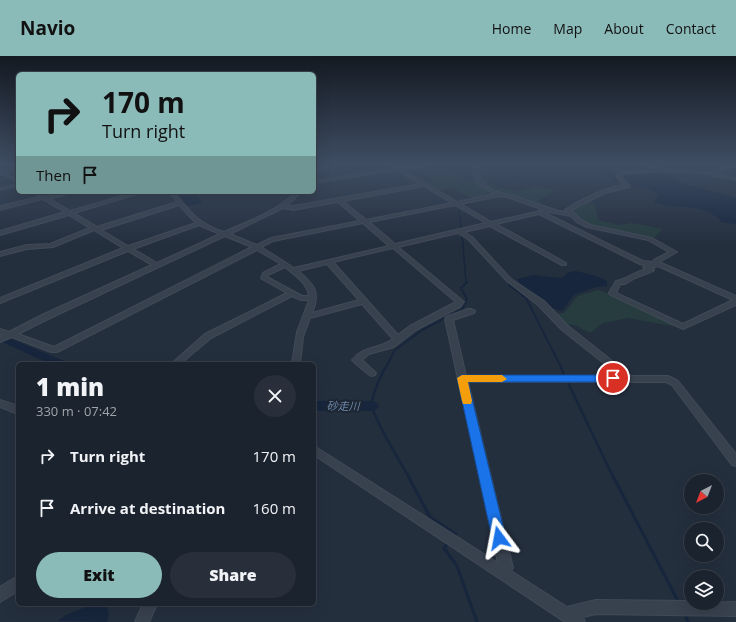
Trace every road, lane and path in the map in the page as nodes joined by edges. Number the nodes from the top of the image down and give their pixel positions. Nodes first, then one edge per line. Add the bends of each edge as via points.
1 (393, 190) edge
2 (434, 190) edge
3 (490, 190) edge
4 (613, 190) edge
5 (38, 194) edge
6 (62, 194) edge
7 (134, 194) edge
8 (173, 194) edge
9 (297, 194) edge
10 (499, 195) junction
11 (44, 198) junction
12 (339, 200) junction
13 (454, 202) junction
14 (180, 203) junction
15 (284, 207) junction
16 (0, 208) edge
17 (550, 210) junction
18 (541, 212) junction
19 (69, 213) junction
20 (573, 215) junction
21 (364, 221) junction
22 (200, 223) junction
23 (490, 224) junction
24 (95, 229) junction
25 (459, 231) junction
26 (0, 233) edge
27 (226, 234) junction
28 (394, 246) junction
29 (256, 247) junction
30 (129, 248) junction
31 (0, 254) edge
32 (328, 261) junction
33 (654, 263) junction
34 (564, 264) dead end
35 (285, 265) junction
36 (157, 266) junction
37 (292, 270) junction
38 (292, 293) junction
39 (313, 298) junction
40 (0, 301) edge
41 (364, 301) junction
42 (736, 301) edge
43 (471, 311) dead end
44 (306, 317) junction
45 (5, 335) edge
46 (398, 340) junction
47 (177, 362) edge
48 (296, 362) edge
49 (372, 373) dead end
50 (462, 378) junction
51 (628, 378) junction
52 (0, 403) edge
53 (16, 409) edge
54 (316, 451) edge
55 (736, 462) edge
56 (502, 573) junction
57 (16, 583) edge
58 (0, 595) edge
59 (149, 606) edge
60 (736, 609) edge
61 (573, 618) edge
62 (142, 622) edge

1 - 12 street
2 - 13 street
3 - 10 street
4 - 20 street via 568,209
5 - 11 street
6 - 11 street
7 - 19 street
8 - 14 street
9 - 15 street
10 - 13 street
10 - 17 street
11 - 16 street
11 - 19 street
12 - 15 street via 293,208
12 - 21 street
13 - 21 street
13 - 23 street
14 - 22 street
14 - 24 street
15 - 27 street
17 - 18 street
17 - 20 street
18 - 23 street
18 - 33 street via 642,263
19 - 24 street
19 - 26 street
20 - 33 street via 589,226 650,239 674,252
21 - 28 street
21 - 29 street via 274,239
22 - 27 street
22 - 30 street
23 - 25 street
23 - 34 street
24 - 30 street
24 - 31 street via 51,246 27,247
25 - 28 street
25 - 51 street via 470,238 509,280 541,303 565,328
27 - 29 street
27 - 36 street
28 - 32 street
28 - 46 street via 460,302 413,328
29 - 35 street
29 - 45 street via 54,350
30 - 36 street
30 - 40 street
32 - 37 street
32 - 41 street
33 - 42 street
33 - 42 street via 655,265 646,267 650,270 633,275 623,283 618,282 612,293 683,327
35 - 37 street
35 - 38 street via 264,276
36 - 45 street
37 - 39 street via 310,285
38 - 39 street via 302,298
38 - 47 street via 208,336
39 - 44 street
41 - 44 street
41 - 46 street
43 - 50 street via 447,318
44 - 48 street
46 - 49 street via 391,345 366,352 356,360 362,362
50 - 51 street
50 - 56 street via 506,568
51 - 55 street via 668,379 673,382
52 - 53 street
54 - 56 street
56 - 61 street
57 - 58 street
59 - 62 street
60 - 61 street via 596,607

